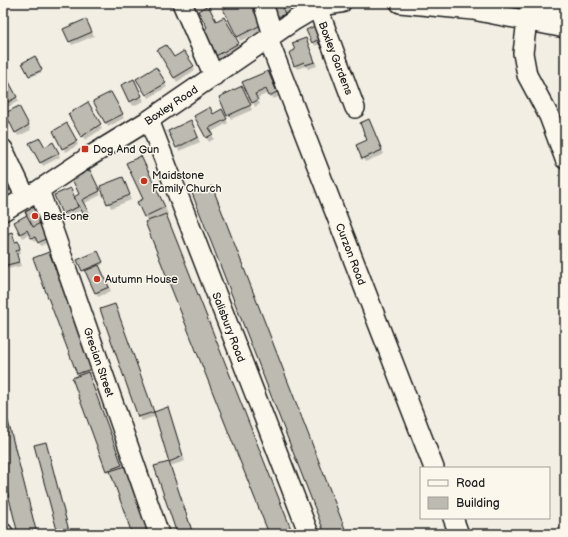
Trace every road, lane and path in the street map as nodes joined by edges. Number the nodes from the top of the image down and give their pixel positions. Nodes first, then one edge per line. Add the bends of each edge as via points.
1 (182, 3) edge
2 (263, 3) edge
3 (341, 3) edge
4 (400, 3) edge
5 (565, 4) edge
6 (316, 5) edge
7 (533, 15) edge
8 (565, 28) edge
9 (271, 37) junction
10 (214, 76) junction
11 (355, 108) dead end
12 (150, 120) junction
13 (3, 148) edge
14 (565, 159) edge
15 (33, 194) junction
16 (3, 211) edge
17 (434, 467) edge
18 (453, 519) edge
19 (159, 534) edge
20 (309, 534) edge
21 (459, 534) edge

1 - 10 street
2 - 9 street, Curzon Road
3 - 6 street, Boxley Road
4 - 7 street
5 - 7 street
6 - 9 street, Boxley Road
6 - 11 street, Boxley Gardens
7 - 8 street
7 - 14 street via 523,53 527,75 549,116
9 - 10 street, Boxley Road
9 - 17 street, Curzon Road
10 - 12 street, Boxley Road
12 - 15 street, Boxley Road
12 - 20 street, Salisbury Road
13 - 15 street, Grecian Street
15 - 16 street, Boxley Road
15 - 19 street, Grecian Street
18 - 21 street

